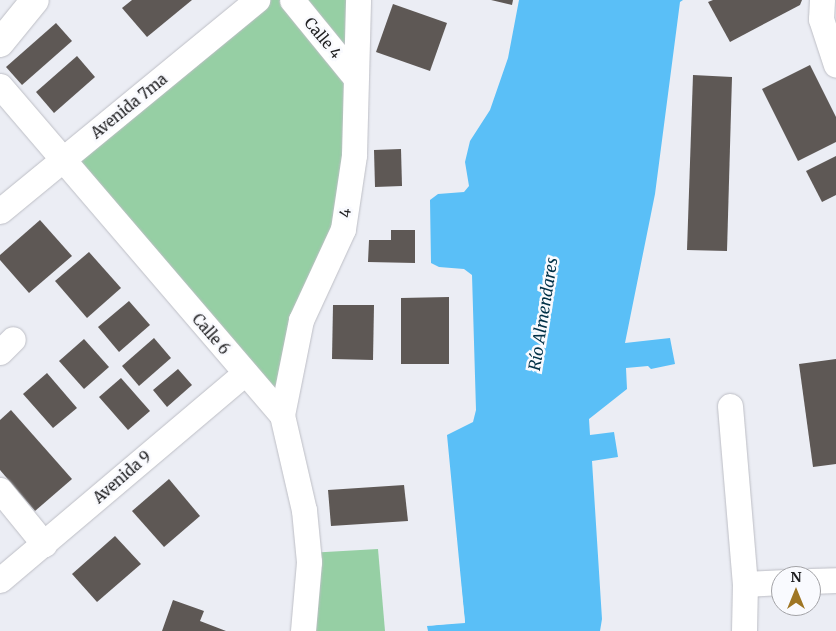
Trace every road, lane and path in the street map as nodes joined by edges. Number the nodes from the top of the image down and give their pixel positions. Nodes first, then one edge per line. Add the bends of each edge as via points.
1 (18, 0) edge
2 (36, 0) edge
3 (257, 0) edge
4 (292, 0) edge
5 (358, 0) edge
6 (822, 0) edge
7 (0, 22) edge
8 (0, 43) edge
9 (836, 65) edge
10 (354, 76) junction
11 (0, 86) edge
12 (62, 160) junction
13 (0, 211) edge
14 (245, 373) junction
15 (730, 406) dead end
16 (282, 415) junction
17 (0, 490) edge
18 (44, 544) junction
19 (0, 580) edge
20 (836, 580) edge
21 (821, 581) edge
22 (771, 583) edge
23 (745, 584) junction
24 (303, 631) edge
25 (744, 631) edge

1 - 7 main road
2 - 8 main road
3 - 12 street, Avenida 7ma
4 - 10 street, Calle 4
5 - 10 street, 4
6 - 9 street via 821,19
10 - 16 street, 4 via 354,155 343,229 300,320
11 - 12 street, Calle 6
12 - 13 street, Avenida 7ma
12 - 14 street, Calle 6
14 - 16 street, Calle 6
14 - 18 street, Avenida 9
15 - 23 street
16 - 24 street, Calle 6 via 305,519 309,562
17 - 18 street
18 - 19 street, Avenida 9
20 - 21 street
22 - 23 street
23 - 25 street

